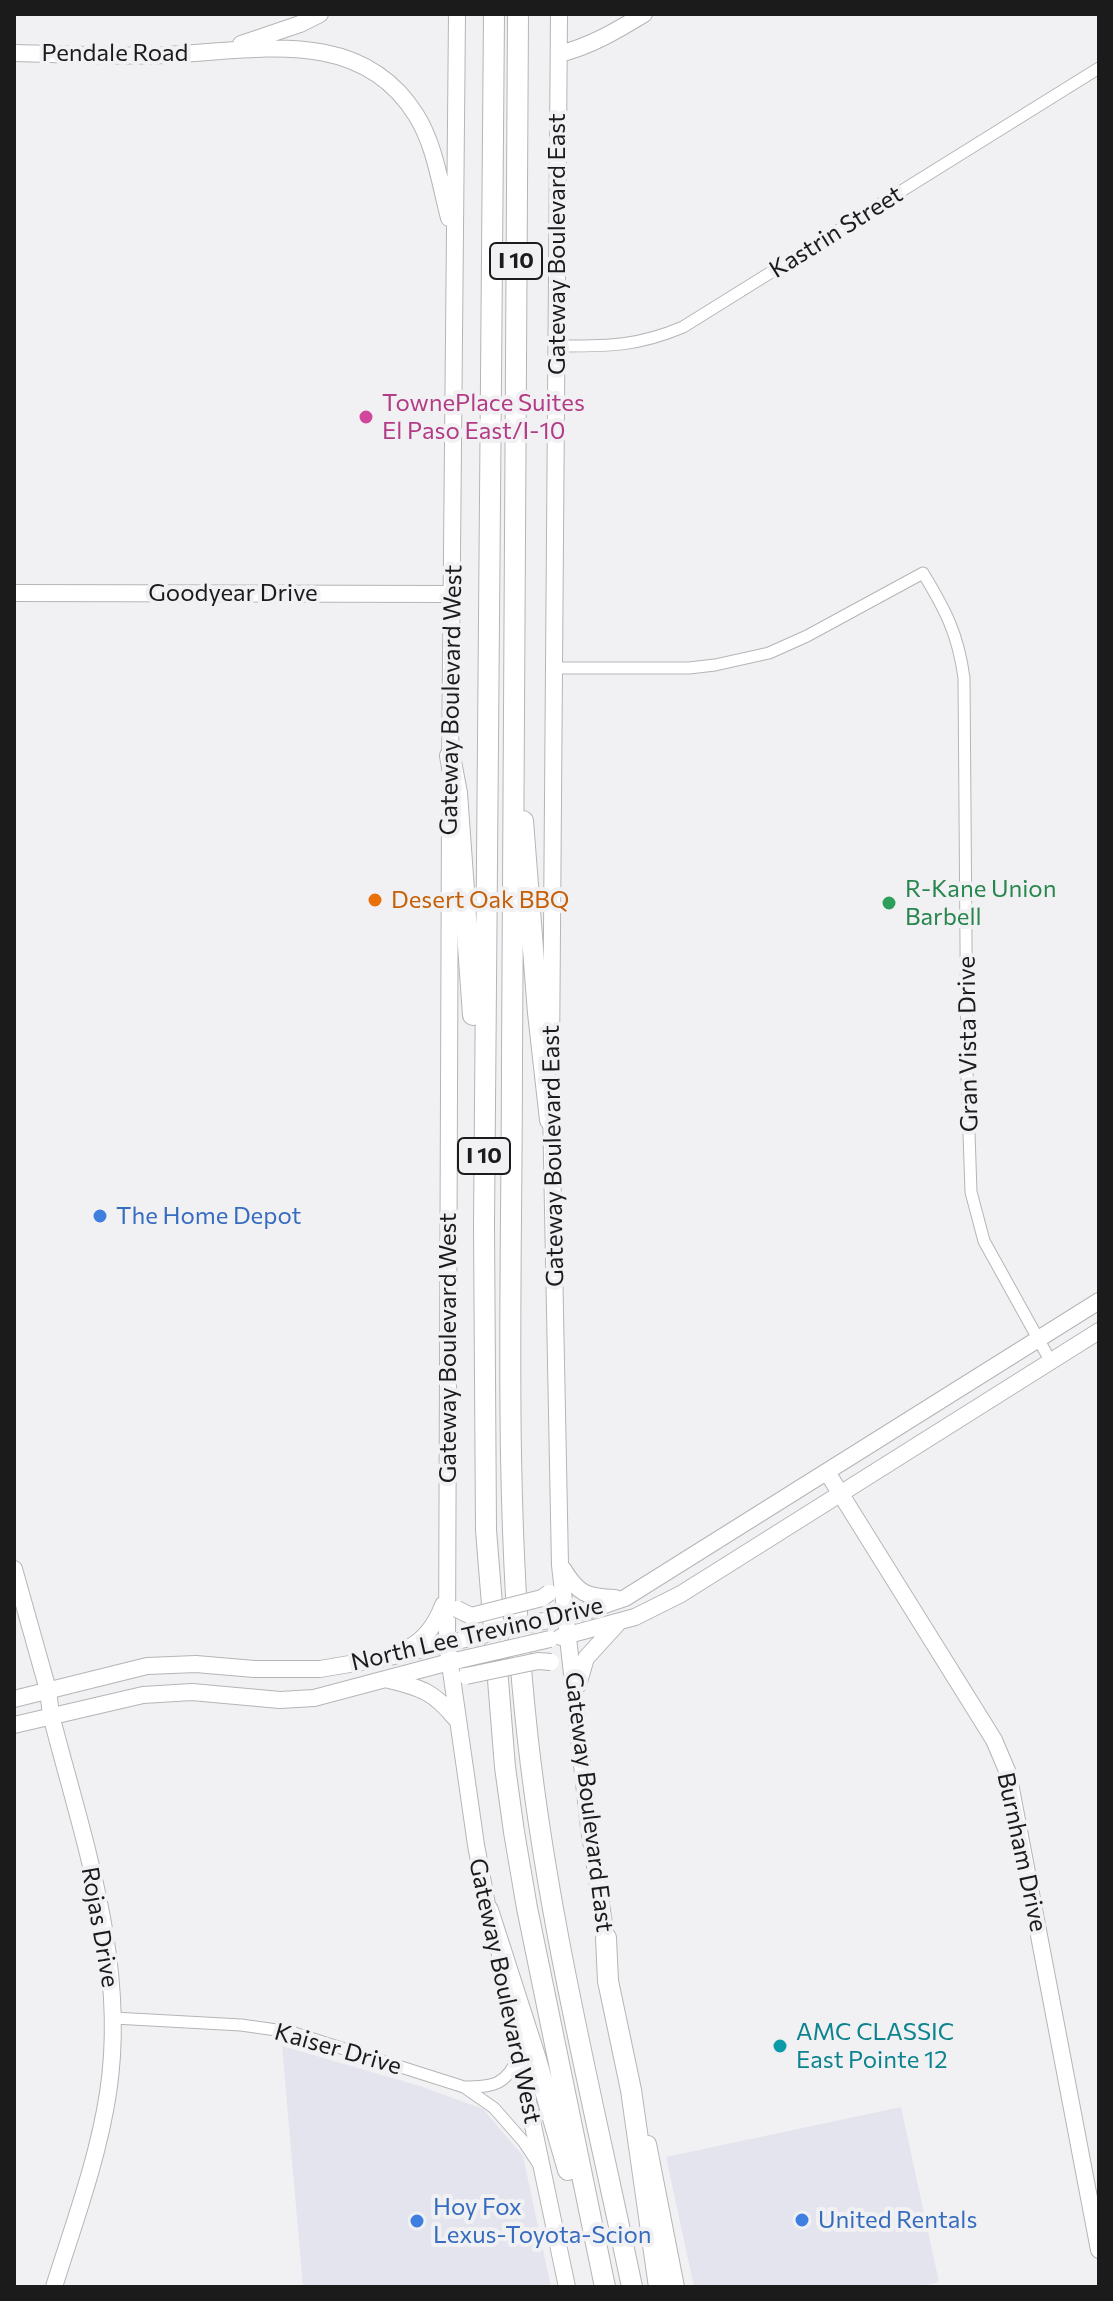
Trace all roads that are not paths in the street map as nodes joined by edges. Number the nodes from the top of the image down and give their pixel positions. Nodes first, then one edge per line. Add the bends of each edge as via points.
1 (320, 14) edge
2 (457, 14) edge
3 (494, 14) edge
4 (518, 14) edge
5 (559, 14) edge
6 (644, 14) edge
7 (217, 51) junction
8 (14, 53) edge
9 (559, 54) junction
10 (1099, 68) edge
11 (455, 241) junction
12 (557, 346) junction
13 (14, 593) edge
14 (453, 594) junction
15 (555, 668) junction
16 (450, 756) junction
17 (513, 772) junction
18 (550, 1120) junction
19 (484, 1225) junction
20 (1099, 1301) edge
21 (1099, 1331) edge
22 (1040, 1338) junction
23 (1051, 1362) junction
24 (827, 1472) junction
25 (840, 1494) junction
26 (560, 1565) junction
27 (14, 1569) edge
28 (625, 1598) junction
29 (452, 1603) junction
30 (565, 1615) junction
31 (618, 1623) junction
32 (569, 1635) junction
33 (454, 1642) junction
34 (385, 1658) junction
35 (458, 1666) junction
36 (387, 1679) junction
37 (48, 1690) junction
38 (575, 1694) junction
39 (14, 1699) edge
40 (51, 1715) junction
41 (457, 1720) junction
42 (14, 1725) edge
43 (488, 1910) junction
44 (606, 1938) junction
45 (114, 2018) junction
46 (519, 2056) junction
47 (464, 2087) junction
48 (541, 2169) junction
49 (1099, 2250) edge
50 (54, 2287) edge
51 (567, 2287) edge
52 (596, 2287) edge
53 (605, 2287) edge
54 (632, 2287) edge
55 (659, 2287) edge
56 (676, 2287) edge

1 - 7 main road, Pendale Road
2 - 11 main road, Gateway Boulevard West
3 - 19 highway, I 10
4 - 17 highway, I 10
5 - 9 main road, Gateway Boulevard East
6 - 9 main road via 605,38
7 - 8 main road, Pendale Road
7 - 11 main road, Pendale Road via 319,51 361,65 392,86 428,138
9 - 12 main road, Gateway Boulevard East
10 - 12 street, Kastrin Street via 683,327 618,346
11 - 14 main road, Gateway Boulevard West
12 - 15 main road, Gateway Boulevard East
13 - 14 main road, Goodyear Drive
14 - 16 main road, Gateway Boulevard West
15 - 18 main road, Gateway Boulevard East
15 - 22 street, Gran Vista Drive via 689,668 769,653 923,573 948,615 964,678 973,1203 996,1266
16 - 19 highway via 470,945 475,1138
16 - 29 main road, Gateway Boulevard West
17 - 18 highway via 528,859
17 - 54 highway, I 10 via 511,1522 524,1709 558,1938
18 - 26 main road, Gateway Boulevard East
19 - 53 highway, I 10 via 486,1530 505,1767 527,1908
20 - 22 main road, North Lee Trevino Drive
21 - 23 main road, North Lee Trevino Drive
22 - 23 street, Gran Vista Drive
22 - 24 main road, North Lee Trevino Drive
23 - 25 main road, North Lee Trevino Drive
24 - 25 main road, Burnham Drive
24 - 28 main road, North Lee Trevino Drive
25 - 31 main road, North Lee Trevino Drive via 681,1594
25 - 49 main road, Burnham Drive via 994,1740 1008,1773
26 - 28 main road via 585,1594
26 - 29 main road, bridge via 542,1598 471,1616
26 - 30 main road, Gateway Boulevard East
27 - 37 main road, Rojas Drive
28 - 30 main road, North Lee Trevino Drive
29 - 33 main road, Gateway Boulevard West
29 - 34 main road via 421,1641
30 - 32 main road, Gateway Boulevard East
30 - 33 main road, North Lee Trevino Drive, bridge
31 - 32 main road, North Lee Trevino Drive
31 - 38 main road via 586,1658
32 - 35 main road, North Lee Trevino Drive, bridge
32 - 38 main road, Gateway Boulevard East
33 - 34 main road, North Lee Trevino Drive
33 - 35 main road, Gateway Boulevard West
34 - 37 main road, North Lee Trevino Drive via 299,1671 147,1666
35 - 36 main road, North Lee Trevino Drive
35 - 38 main road, bridge via 551,1662
35 - 41 main road, Gateway Boulevard West via 453,1698
36 - 40 main road, North Lee Trevino Drive via 314,1698 165,1693
36 - 41 main road via 428,1691
37 - 39 main road, North Lee Trevino Drive
37 - 40 main road, Rojas Drive
38 - 44 main road, Gateway Boulevard East
40 - 42 main road, North Lee Trevino Drive
40 - 45 main road, Rojas Drive via 103,1918
41 - 43 main road, Gateway Boulevard West
43 - 46 main road, Gateway Boulevard West
43 - 52 highway via 546,2090
44 - 55 highway via 608,1981 631,2090
44 - 56 main road, Gateway Boulevard East
45 - 47 street, Kaiser Drive via 291,2032
45 - 50 main road, Rojas Drive via 103,2121
46 - 47 street, Kaiser Drive via 500,2083
46 - 48 main road, Gateway Boulevard West
47 - 48 street, Kaiser Drive via 494,2108
48 - 51 main road, Gateway Boulevard West

